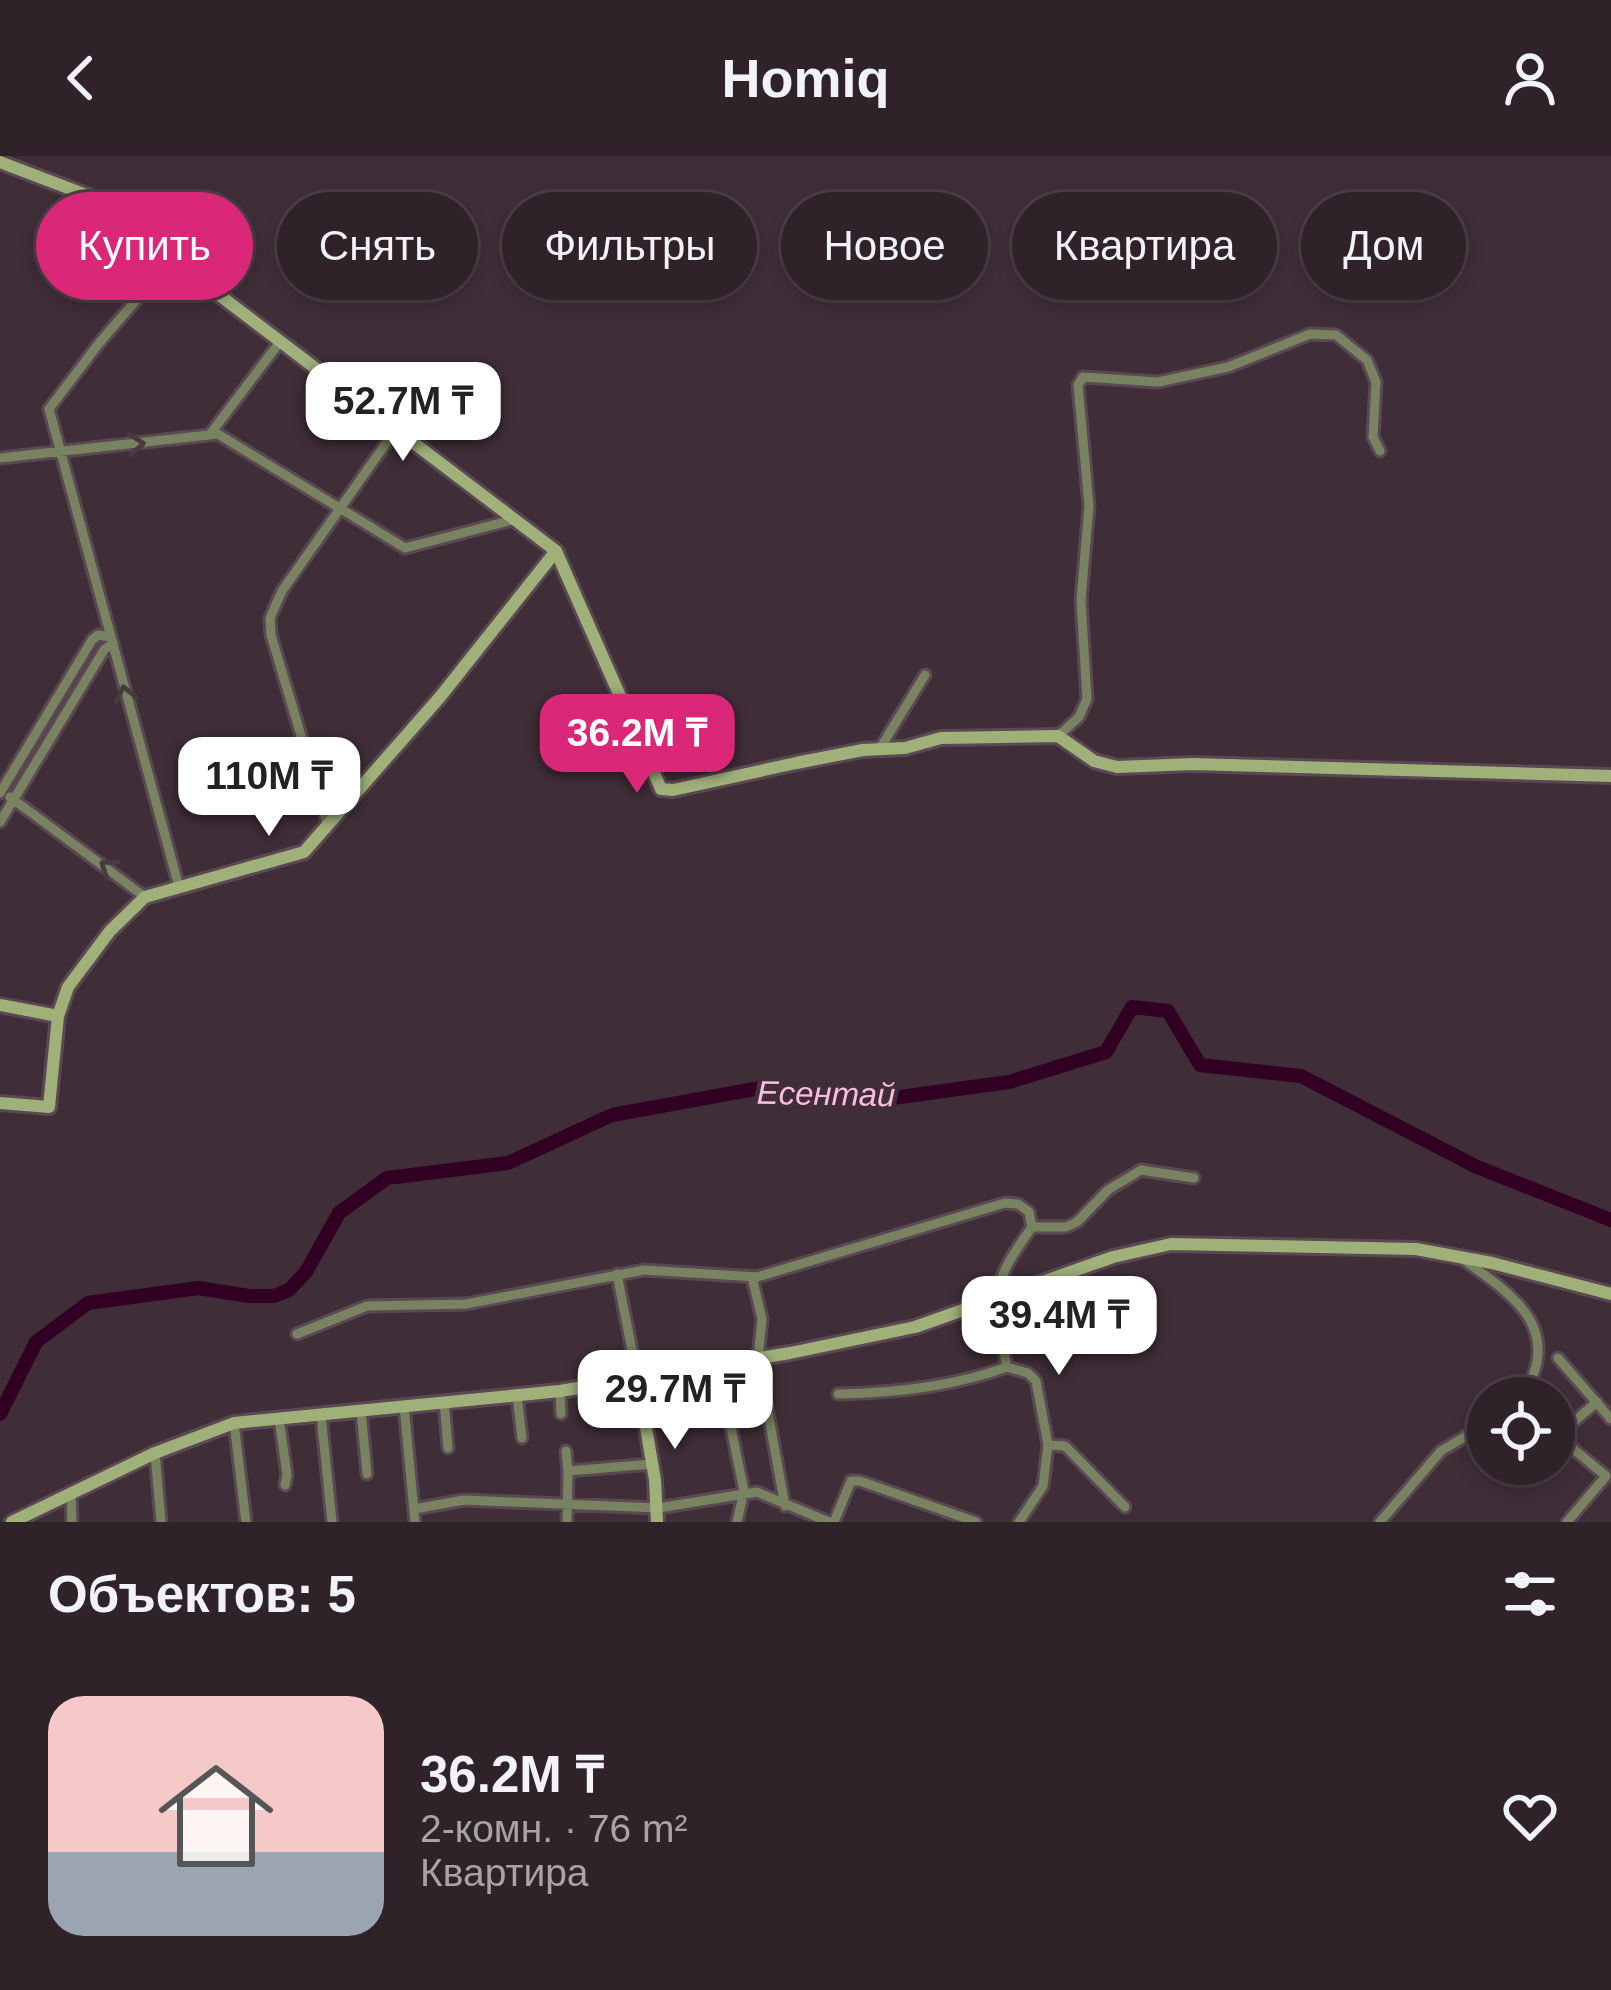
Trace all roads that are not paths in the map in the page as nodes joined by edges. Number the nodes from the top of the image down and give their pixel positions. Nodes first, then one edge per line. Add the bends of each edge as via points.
1 (0, 162) edge
2 (79, 192) edge
3 (137, 300) edge
4 (223, 300) edge
5 (278, 343) junction
6 (396, 429) junction
7 (211, 433) junction
8 (1380, 451) dead end
9 (61, 452) junction
10 (0, 458) edge
11 (339, 509) junction
12 (517, 519) junction
13 (556, 551) junction
14 (112, 640) junction
15 (925, 676) dead end
16 (1058, 736) junction
17 (879, 750) junction
18 (1611, 776) edge
19 (0, 792) edge
20 (13, 799) junction
21 (0, 823) edge
22 (328, 827) junction
23 (179, 887) junction
24 (145, 897) junction
25 (0, 1005) edge
26 (58, 1016) junction
27 (0, 1103) edge
28 (1194, 1178) dead end
29 (1032, 1227) junction
30 (1460, 1257) junction
31 (617, 1274) junction
32 (752, 1277) junction
33 (1611, 1294) edge
34 (989, 1301) junction
35 (298, 1334) dead end
36 (758, 1358) junction
37 (1558, 1358) dead end
38 (718, 1365) junction
39 (1007, 1367) junction
40 (1533, 1377) edge
41 (638, 1381) junction
42 (560, 1391) junction
43 (838, 1394) dead end
44 (517, 1396) junction
45 (444, 1402) junction
46 (1597, 1402) junction
47 (404, 1406) junction
48 (361, 1411) junction
49 (561, 1414) dead end
50 (321, 1415) junction
51 (279, 1418) junction
52 (1575, 1419) edge
53 (1611, 1419) edge
54 (234, 1424) junction
55 (1467, 1436) edge
56 (522, 1438) dead end
57 (1048, 1445) junction
58 (448, 1448) dead end
59 (566, 1450) dead end
60 (1575, 1450) edge
61 (155, 1454) junction
62 (652, 1464) junction
63 (568, 1471) junction
64 (367, 1474) dead end
65 (285, 1484) dead end
66 (746, 1491) junction
67 (71, 1494) junction
68 (928, 1505) junction
69 (785, 1506) junction
70 (568, 1507) junction
71 (1125, 1507) dead end
72 (414, 1509) junction
73 (658, 1515) edge
74 (12, 1522) edge
75 (71, 1522) edge
76 (161, 1522) edge
77 (246, 1522) edge
78 (332, 1522) edge
79 (415, 1522) edge
80 (567, 1522) edge
81 (737, 1522) edge
82 (832, 1522) edge
83 (923, 1522) edge
84 (976, 1522) edge
85 (1019, 1522) edge
86 (1380, 1522) edge
87 (1567, 1522) edge

1 - 2 street
3 - 9 street via 49,404
4 - 5 street
5 - 6 street
5 - 7 street
6 - 11 street
6 - 12 street
9 -> 7 street
7 - 11 street
8 - 16 street via 1373,436 1376,382 1367,360 1336,335 1310,334 1228,368 1158,382 1083,377 1087,700
9 - 10 street
9 - 14 street
11 - 12 street via 405,548
11 - 22 street via 270,618
12 - 13 street
13 - 17 street via 661,789
13 - 22 street
14 - 19 street via 92,640
14 - 20 street
23 -> 14 street
15 - 17 street
16 - 17 street via 941,738
16 - 18 street via 1117,767
19 - 20 street
20 - 21 street
24 -> 20 street
22 - 23 street via 287,860
23 - 24 street
24 - 26 street via 68,987
25 - 26 street
26 - 27 street via 49,1107
28 - 29 street via 1141,1170 1077,1222
29 - 32 street via 1029,1212 1005,1203
29 - 34 street
30 - 33 street
30 - 34 street via 1416,1249 1171,1244
30 - 40 street via 1526,1310 1539,1336
31 - 32 street
31 - 35 street via 466,1304 359,1308
31 - 41 street
32 - 36 street via 762,1319
34 - 36 street via 896,1332
34 - 39 street
36 - 38 street
36 - 69 street
37 - 46 street
38 - 41 street
38 - 66 street
39 - 43 street
39 - 57 street via 1036,1381
41 - 42 street
41 - 62 street
42 - 44 street
42 - 49 street
44 - 45 street
44 - 56 street
45 - 47 street
45 - 58 street
46 - 52 street
46 - 53 street
47 - 48 street
47 - 72 street
48 - 50 street
48 - 64 street
50 - 51 street
50 - 78 street
51 - 54 street
51 - 65 street
54 - 61 street
54 - 77 street
55 - 86 street via 1441,1451
57 - 71 street via 1065,1446
57 - 85 street via 1043,1486
59 - 63 street
60 - 87 street via 1606,1476
61 - 67 street
61 - 76 street
62 - 63 street
62 - 73 street
63 - 70 street
66 - 69 street
66 - 73 street
66 - 81 street
67 - 74 street
67 - 75 street
68 - 82 street via 851,1481
68 - 83 street
68 - 84 street
69 - 82 street
70 - 72 street via 464,1500
70 - 73 street
70 - 80 street
72 - 79 street

